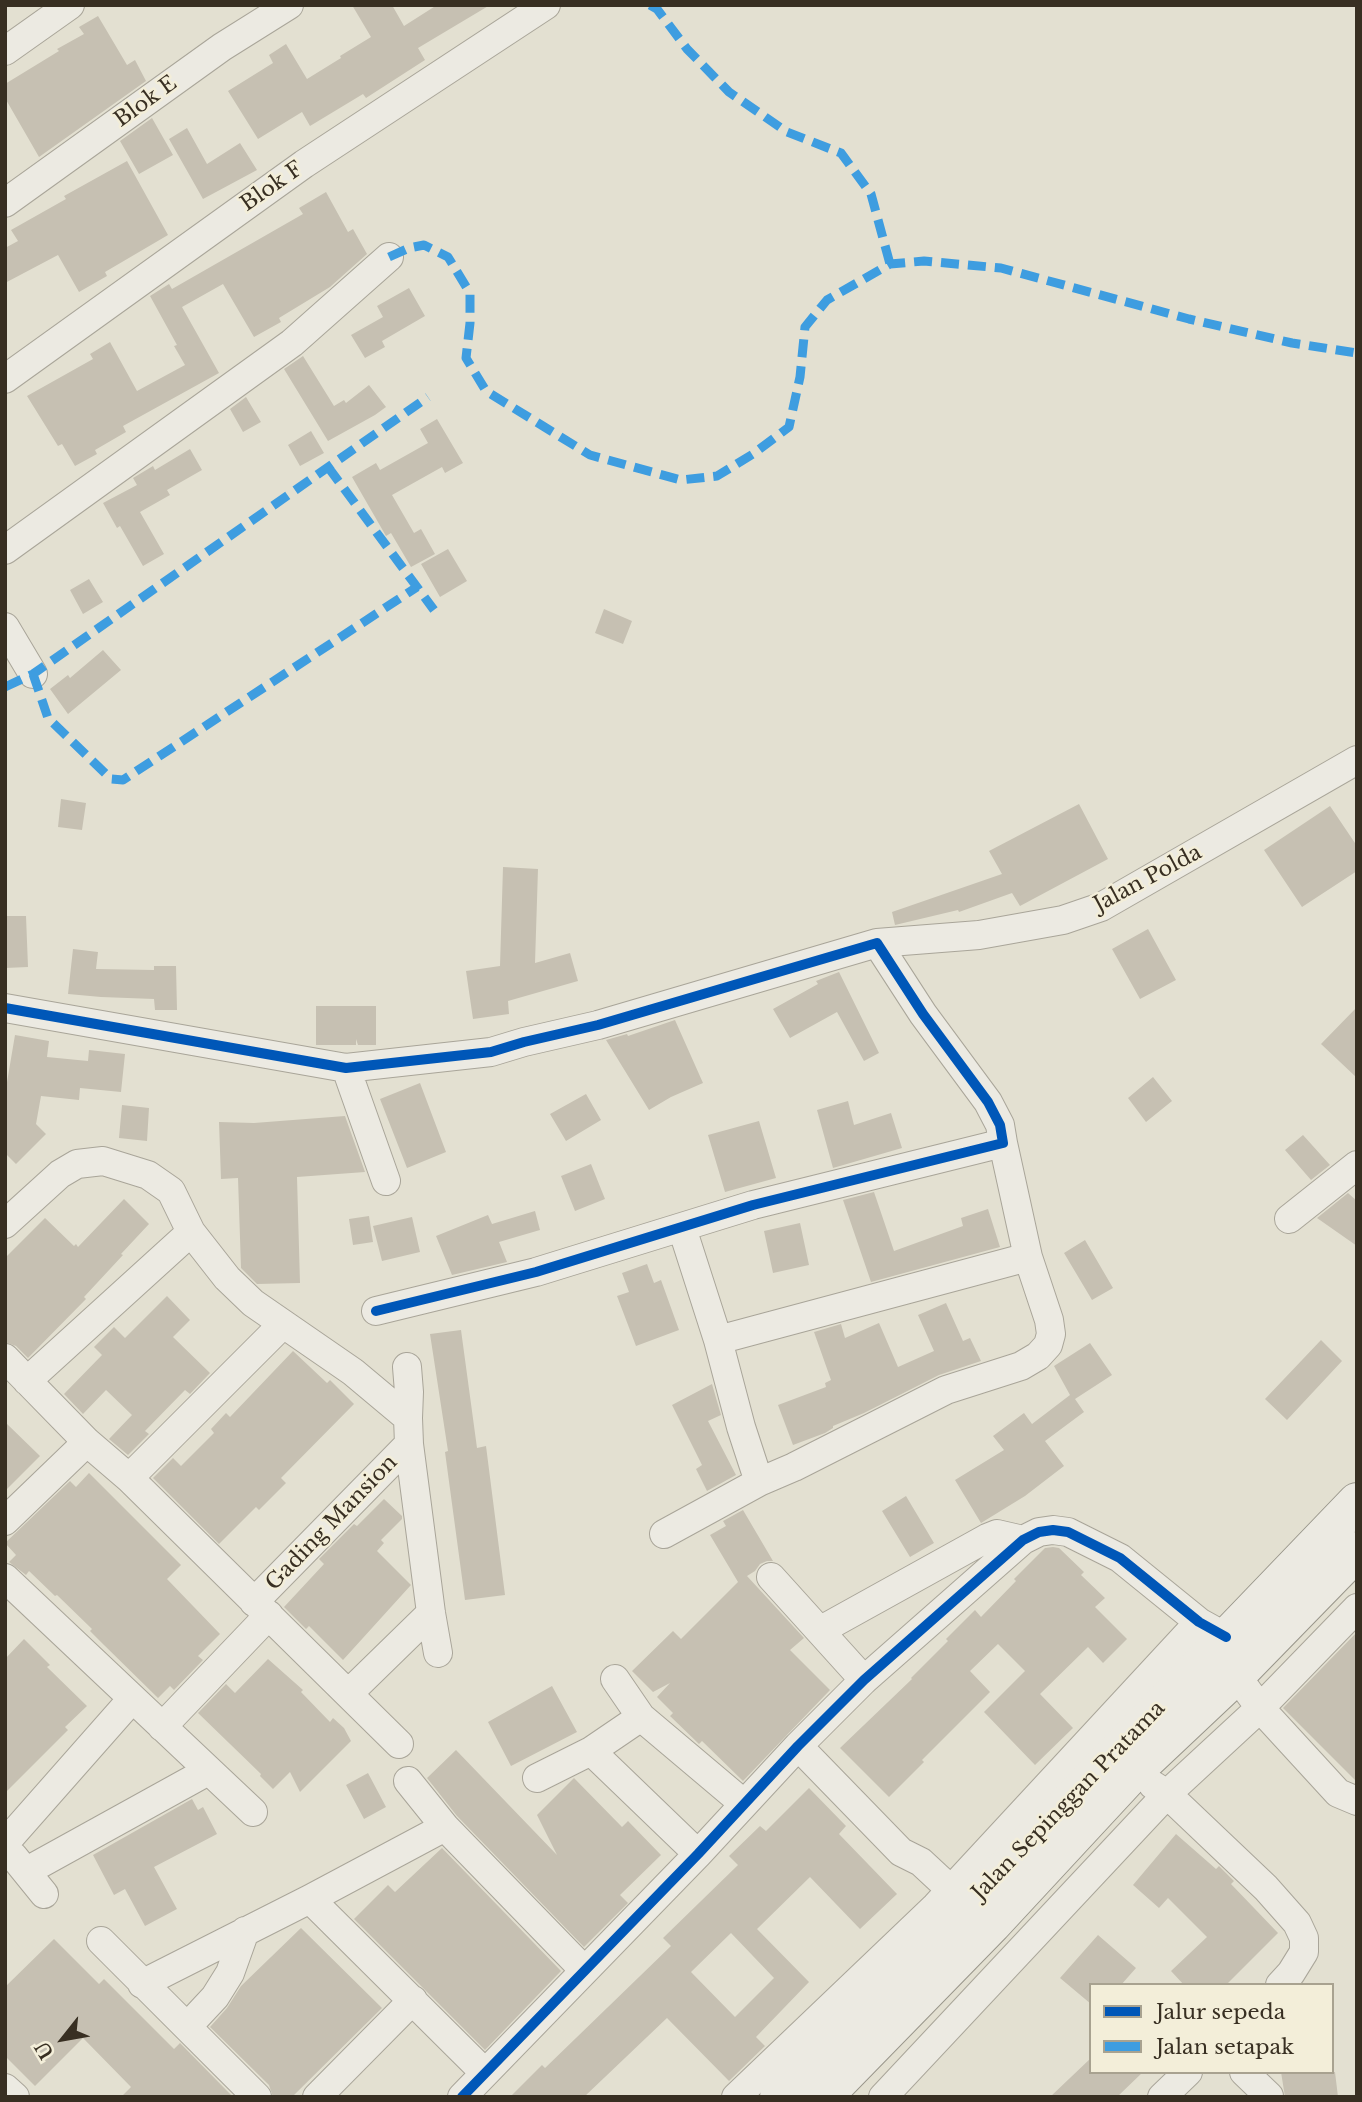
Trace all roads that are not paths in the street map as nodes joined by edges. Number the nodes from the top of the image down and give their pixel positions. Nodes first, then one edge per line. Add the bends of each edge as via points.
1 (70, 5) edge
2 (289, 5) edge
3 (546, 5) edge
4 (5, 51) edge
5 (5, 203) edge
6 (388, 257) dead end
7 (5, 379) edge
8 (5, 550) edge
9 (5, 627) edge
10 (33, 674) dead end
11 (1357, 760) edge
12 (877, 943) junction
13 (5, 1008) edge
14 (346, 1068) junction
15 (1003, 1143) junction
16 (1357, 1165) edge
17 (386, 1181) dead end
18 (1289, 1220) dead end
19 (5, 1224) edge
20 (682, 1228) junction
21 (191, 1232) junction
22 (1028, 1257) junction
23 (376, 1311) dead end
24 (282, 1325) junction
25 (718, 1340) junction
26 (5, 1358) edge
27 (407, 1367) dead end
28 (27, 1381) junction
29 (409, 1431) junction
30 (87, 1442) junction
31 (129, 1478) junction
32 (759, 1482) junction
33 (1353, 1512) edge
34 (5, 1521) edge
35 (664, 1534) dead end
36 (1024, 1540) junction
37 (1357, 1551) edge
38 (771, 1577) dead end
39 (9, 1590) edge
40 (262, 1608) junction
41 (1357, 1608) edge
42 (431, 1613) junction
43 (821, 1630) junction
44 (1218, 1647) junction
45 (438, 1653) dead end
46 (615, 1679) dead end
47 (864, 1680) junction
48 (349, 1693) junction
49 (132, 1699) junction
50 (1260, 1708) junction
51 (641, 1717) junction
52 (162, 1727) junction
53 (400, 1744) dead end
54 (798, 1746) junction
55 (591, 1751) junction
56 (208, 1771) junction
57 (1133, 1772) junction
58 (537, 1778) dead end
59 (408, 1782) dead end
60 (1167, 1794) junction
61 (1357, 1801) edge
62 (743, 1803) junction
63 (253, 1812) dead end
64 (445, 1827) junction
65 (5, 1845) edge
66 (698, 1854) junction
67 (27, 1871) junction
68 (44, 1894) dead end
69 (310, 1899) junction
70 (963, 1914) junction
71 (245, 1931) junction
72 (101, 1941) dead end
73 (584, 1969) junction
74 (1282, 1983) edge
75 (142, 1984) junction
76 (413, 2000) junction
77 (187, 2026) junction
78 (485, 2073) junction
79 (1186, 2074) edge
80 (1246, 2074) edge
81 (1265, 2074) edge
82 (5, 2088) edge
83 (1269, 2096) edge
84 (15, 2097) edge
85 (257, 2097) edge
86 (317, 2097) edge
87 (462, 2097) edge
88 (736, 2097) edge
89 (779, 2097) edge
90 (823, 2097) edge
91 (883, 2097) edge
92 (1162, 2097) edge

1 - 4 street
2 - 5 street, Blok E via 222,47
3 - 7 street, Blok F via 304,164
6 - 8 street via 292,343
9 - 10 street
11 - 12 street, Jalan Polda via 1101,907 1063,920 979,935
12 - 14 street, Jalan Polda via 491,1052
12 - 15 street via 988,1102
13 - 14 street, Jalan Polda
14 - 17 street
15 - 20 street via 754,1205
15 - 22 street
16 - 18 street
19 - 21 street via 60,1174 77,1164 103,1161 149,1175 171,1191
20 - 23 street via 536,1272
20 - 25 street
21 - 24 street via 227,1278
21 - 28 street
22 - 25 street
22 - 32 street via 1051,1335 1038,1356 946,1390
24 - 29 street via 353,1372
24 - 31 street
25 - 32 street
26 - 28 street, Gading Mansion
27 - 29 street
28 - 30 street, Gading Mansion
29 - 40 street, Gading Mansion
29 - 42 street, Gading Mansion
30 - 31 street, Gading Mansion
30 - 34 street
31 - 40 street, Gading Mansion
32 - 35 street
33 - 44 street, Jalan Sepinggan Pratama
36 - 43 street via 997,1534
36 - 44 street via 1039,1532 1068,1532 1121,1558
36 - 47 street
37 - 44 street, Jalan Sepinggan Pratama
38 - 43 street
39 - 49 street
40 - 48 street, Gading Mansion
40 - 52 street
41 - 50 street
42 - 45 street, Gading Mansion
42 - 48 street
43 - 47 street
44 - 50 street
44 - 57 street, Jalan Sepinggan Pratama
44 - 70 street, Jalan Sepinggan Pratama
46 - 51 street
47 - 54 street
48 - 53 street, Gading Mansion
49 - 52 street
49 - 65 street
50 - 60 street
50 - 61 street via 1338,1793
51 - 55 street
51 - 62 street
52 - 56 street
54 - 62 street
54 - 70 street via 901,1852 921,1862
55 - 58 street
55 - 66 street
56 - 63 street
56 - 67 street
57 - 60 street
57 - 70 street, Jalan Sepinggan Pratama
59 - 64 street
60 - 74 street via 1297,1923 1304,1951
60 - 91 street
62 - 66 street
64 - 69 street
64 - 73 street
65 - 67 street
66 - 73 street
67 - 68 street
69 - 71 street
69 - 76 street
70 - 88 street
70 - 89 street, Jalan Sepinggan Pratama
70 - 90 street, Jalan Sepinggan Pratama
71 - 75 street
71 - 77 street via 230,1973
72 - 75 street
73 - 78 street
75 - 77 street
76 - 78 street
76 - 86 street
77 - 85 street
78 - 87 street
79 - 92 street
80 - 83 street
81 - 83 street
82 - 84 street

